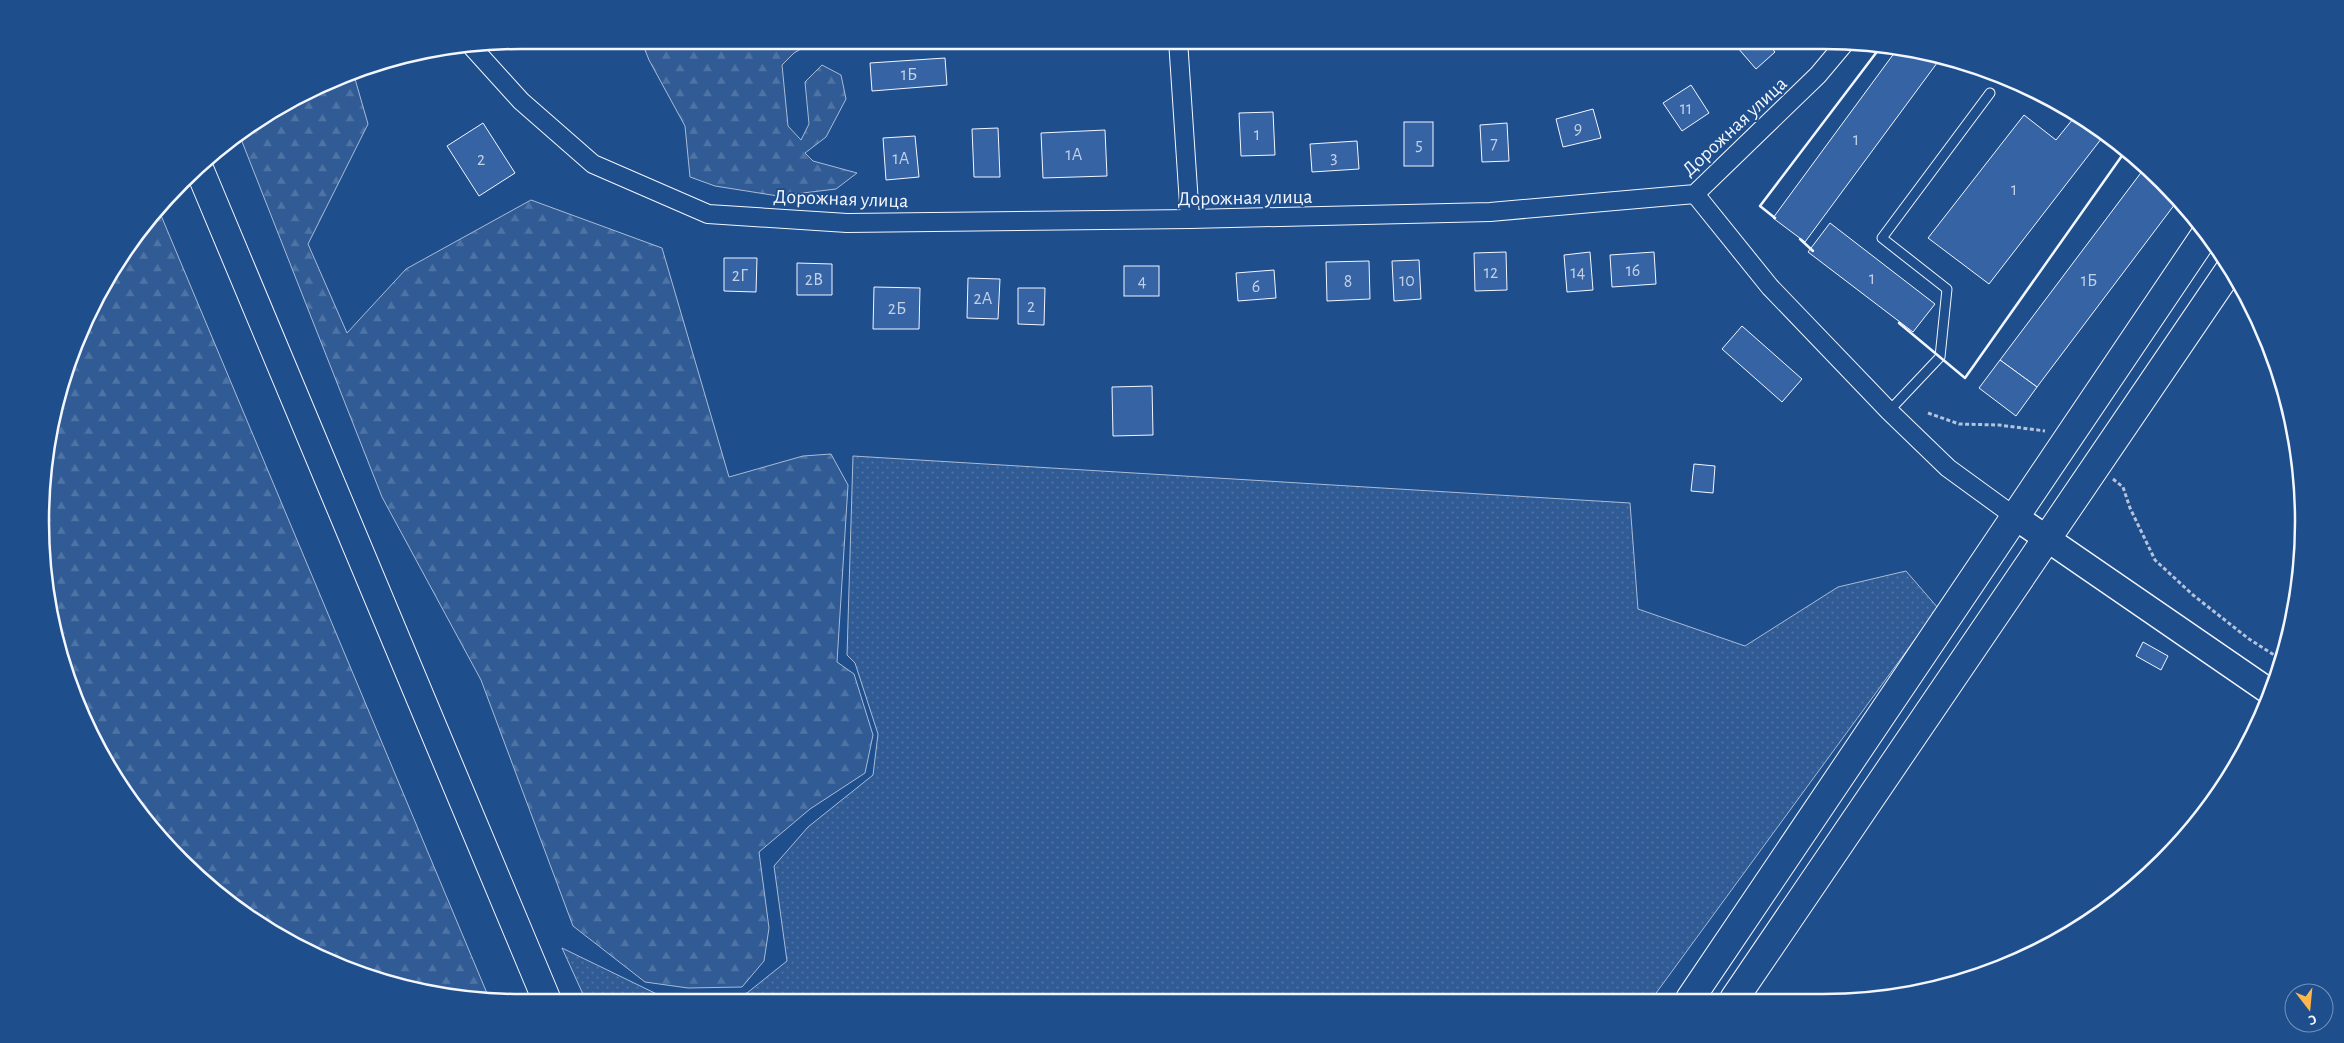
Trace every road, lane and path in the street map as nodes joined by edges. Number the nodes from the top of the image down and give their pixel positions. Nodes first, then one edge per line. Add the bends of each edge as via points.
1 (1179, 49) edge
2 (1839, 50) edge
3 (476, 51) edge
4 (1990, 93) dead end
5 (201, 174) edge
6 (1695, 194) junction
7 (1190, 219) junction
8 (2202, 239) edge
9 (2226, 275) edge
10 (1889, 411) junction
11 (1928, 414) dead end
12 (2064, 444) junction
13 (2097, 466) junction
14 (2014, 516) junction
15 (2046, 538) junction
16 (2275, 656) edge
17 (2264, 688) edge
18 (544, 994) edge
19 (1693, 994) edge
20 (1737, 994) edge

1 - 7 street
2 - 6 street, Дорожная улица via 1818,75
3 - 7 street, Дорожная улица via 521,101 593,164 708,214 847,223
4 - 10 lane via 1882,238 1947,289 1940,357
5 - 18 highway
6 - 7 street, Дорожная улица via 1490,212
6 - 10 street via 1770,287
8 - 12 highway
9 - 13 highway
10 - 14 street via 1948,468
11 - 12 path via 1959,424 2043,430
12 - 14 highway
13 - 15 highway
13 - 16 path via 2123,487 2155,560 2249,639
14 - 15 street
14 - 19 highway
15 - 17 street
15 - 20 highway

